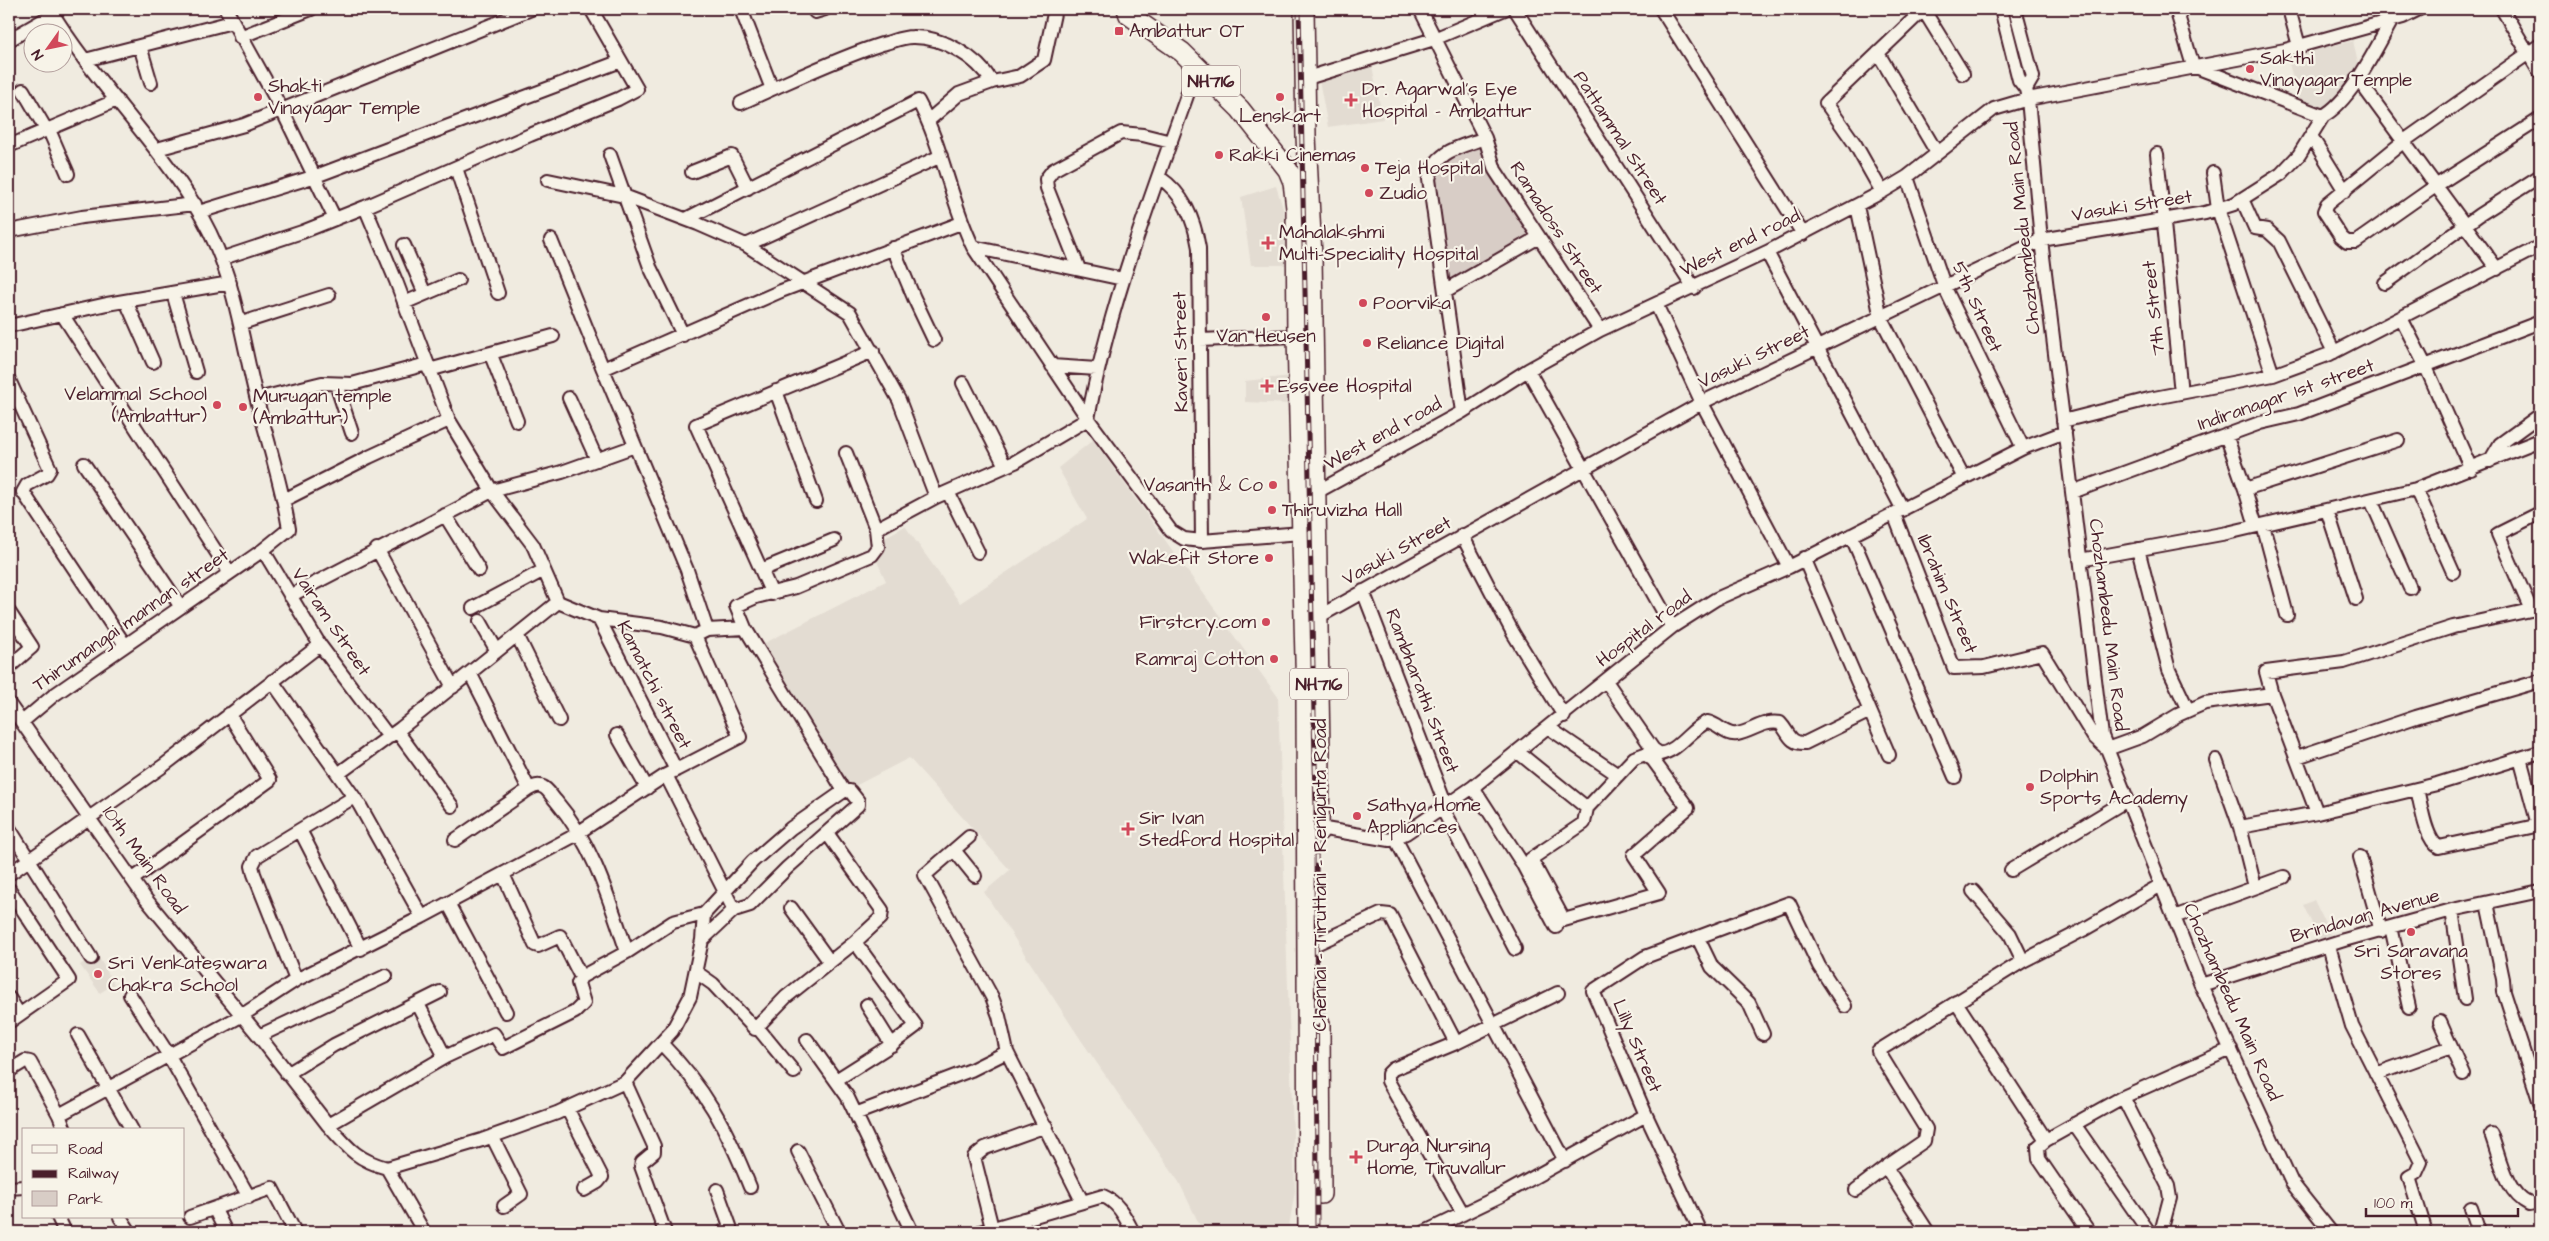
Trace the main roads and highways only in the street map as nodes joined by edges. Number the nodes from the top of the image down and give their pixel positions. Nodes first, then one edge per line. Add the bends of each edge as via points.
1 (1304, 9) edge
2 (1128, 12) edge
3 (1306, 136) junction
4 (1280, 160) junction
5 (1307, 493) junction
6 (1311, 618) junction
7 (1308, 1232) edge
8 (1320, 1232) edge

1 - 3 highway, Chennai - Tiruttani - Renigunta Road / NH716
2 - 4 highway, NH716 via 1182,52 1240,109
3 - 4 highway via 1294,159 1288,162
3 - 5 highway, Chennai - Tiruttani - Renigunta Road / NH716 via 1312,257
4 - 5 highway, Chennai - Tiruttani - Renigunta Road / NH716 via 1293,182 1296,208 1297,336
5 - 6 highway, Chennai - Tiruttani - Renigunta Road / NH716
5 - 6 highway, Chennai - Tiruttani - Renigunta Road / NH716 via 1301,533
6 - 7 highway, Chennai - Tiruttani - Renigunta Road / NH716 via 1306,699
6 - 8 highway, Chennai - Tiruttani - Renigunta Road / NH716 via 1319,828

